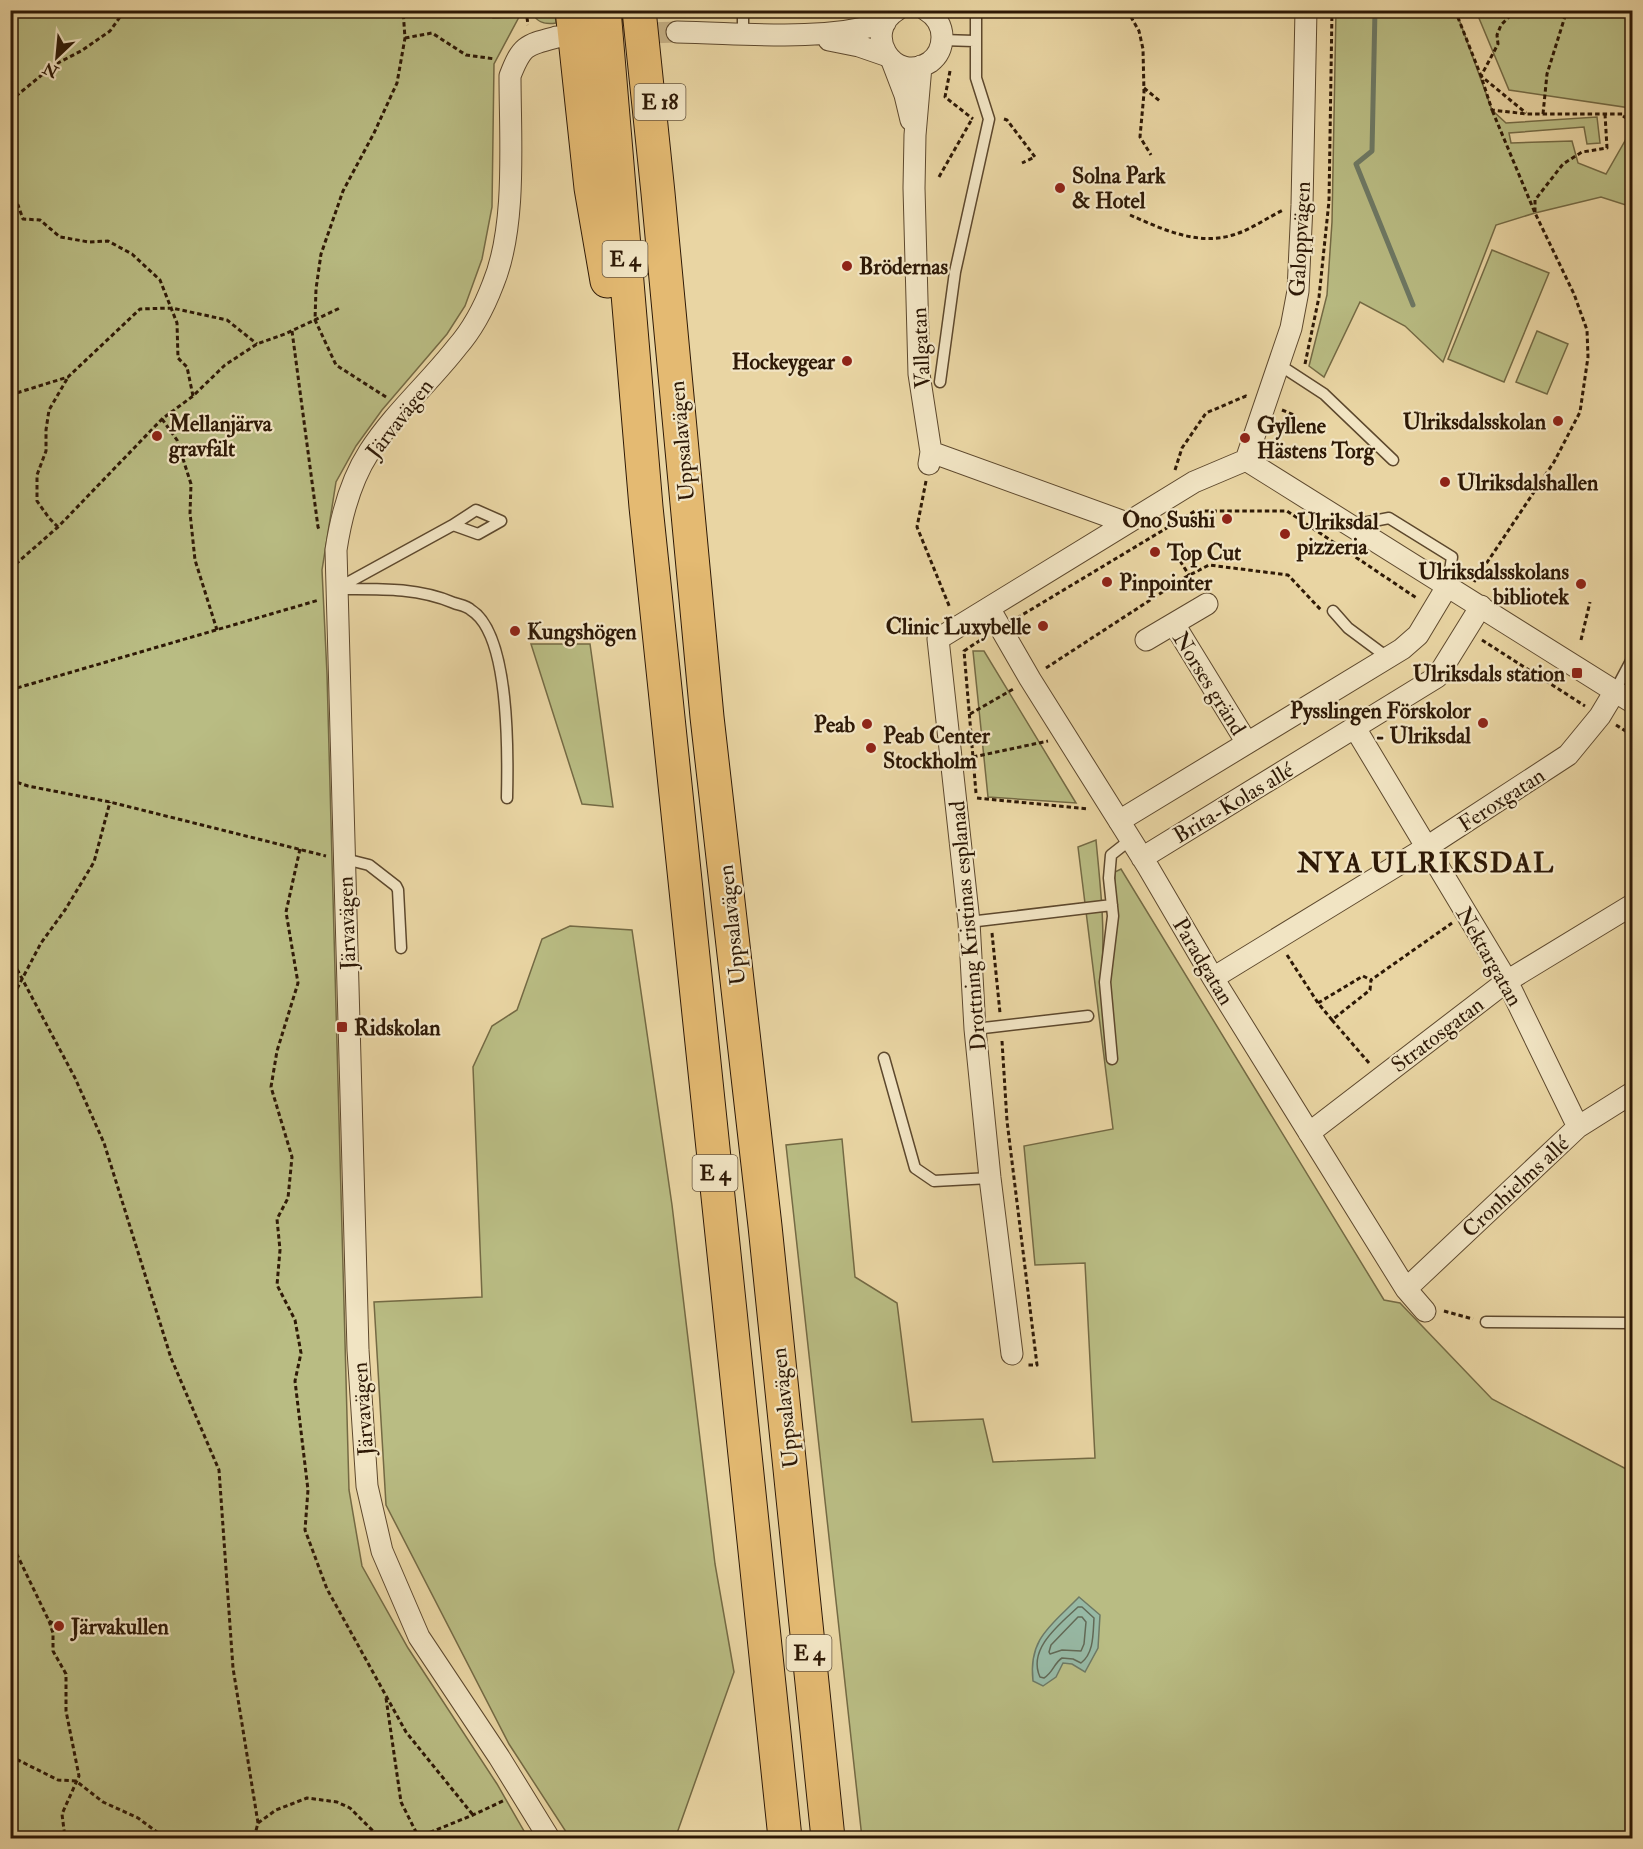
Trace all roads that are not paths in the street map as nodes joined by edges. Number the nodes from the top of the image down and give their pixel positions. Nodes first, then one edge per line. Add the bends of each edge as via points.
1 (604, 10) edge
2 (639, 10) edge
3 (743, 10) edge
4 (976, 10) edge
5 (1306, 10) edge
6 (929, 11) edge
7 (892, 14) edge
8 (669, 21) edge
9 (565, 24) edge
10 (743, 33) junction
11 (805, 36) junction
12 (942, 40) junction
13 (975, 41) junction
14 (890, 59) junction
15 (921, 66) junction
16 (915, 135) junction
17 (658, 193) junction
18 (1278, 364) junction
19 (940, 382) dead end
20 (1246, 460) junction
21 (1393, 460) dead end
22 (646, 507) junction
23 (1127, 523) junction
24 (453, 525) dead end
25 (338, 589) junction
26 (1464, 596) junction
27 (1207, 604) dead end
28 (989, 608) junction
29 (1333, 611) dead end
30 (1173, 624) junction
31 (1146, 640) dead end
32 (1387, 657) junction
33 (1632, 661) edge
34 (1624, 697) edge
35 (1355, 728) junction
36 (1247, 742) junction
37 (507, 798) dead end
38 (1119, 821) junction
39 (1427, 847) junction
40 (1136, 849) junction
41 (340, 859) junction
42 (1112, 905) junction
43 (1632, 905) edge
44 (969, 922) junction
45 (401, 948) dead end
46 (1213, 978) junction
47 (1507, 981) junction
48 (1088, 1016) dead end
49 (975, 1029) junction
50 (884, 1058) dead end
51 (1112, 1059) dead end
52 (1632, 1094) edge
53 (1578, 1127) junction
54 (1309, 1133) junction
55 (990, 1178) junction
56 (1417, 1302) joint
57 (1486, 1322) road end
58 (1632, 1323) edge
59 (1012, 1354) dead end
60 (549, 1839) edge
61 (785, 1839) edge
62 (828, 1839) edge

1 - 22 highway, Uppsalavägen / E 4
2 - 17 highway, Uppsalavägen / E 4
3 - 10 lane
4 - 13 lane
5 - 18 street, Galoppvägen via 1298,291 1292,328
6 - 12 street via 938,20
7 - 11 street via 861,30
7 - 14 street, Vallgatan via 881,35
8 - 10 street
8 - 17 highway, E 18
9 - 22 highway, E 4
9 - 25 street, Järvavägen via 529,44 517,57 510,76 509,207 494,283 459,346 368,453 341,521 336,550
10 - 11 street
11 - 14 street via 859,46
12 - 13 lane
12 - 15 street via 933,60
13 - 19 lane via 976,78 989,119 955,272
14 - 15 street via 902,66
14 - 16 street, Vallgatan
15 - 16 street, Vallgatan
16 - 23 street, Vallgatan via 919,374 930,458
17 - 62 highway, Uppsalavägen / E 4 via 707,717 765,1226
18 - 20 street, Galoppvägen
18 - 21 lane via 1324,394
20 - 23 street, Drottning Kristinas esplanad via 1183,489
20 - 26 street
22 - 61 highway, Uppsalavägen / E 4
23 - 28 street, Drottning Kristinas esplanad
24 - 25 lane
25 - 37 lane via 401,589 439,596 472,610 484,622 502,680 509,740
25 - 41 street, Järvavägen
26 - 32 street, Brita-Kolas allé via 1402,649
26 - 34 street
26 - 35 street, Brita-Kolas allé via 1437,677
27 - 30 street, Norses gränd
28 - 38 street, Paradgatan
28 - 44 street, Drottning Kristinas esplanad via 938,639
29 - 32 lane via 1347,628
30 - 31 street, Norses gränd
30 - 36 street, Norses gränd
32 - 36 street, Brita-Kolas allé
33 - 34 lane
34 - 39 street, Feroxgatan via 1600,716 1568,755
35 - 39 street, Nektargatan
35 - 40 street, Brita-Kolas allé
36 - 38 street, Brita-Kolas allé
38 - 40 street, Paradgatan
39 - 46 street, Feroxgatan
39 - 47 street, Nektargatan
40 - 42 lane via 1111,855
40 - 46 street, Paradgatan
41 - 45 lane via 369,865 396,886
41 - 60 street, Järvavägen via 358,1350 367,1486 382,1551 419,1637
42 - 44 lane
42 - 51 lane via 1105,982
43 - 47 street, Stratosgatan
44 - 49 street, Drottning Kristinas esplanad
46 - 54 street, Paradgatan
47 - 53 street, Nektargatan
47 - 54 street, Stratosgatan
48 - 49 lane
49 - 55 street, Drottning Kristinas esplanad
50 - 55 lane via 915,1168 934,1181
52 - 53 street, Cronhielms allé
53 - 56 street, Cronhielms allé
54 - 56 street, Paradgatan
55 - 59 street, Drottning Kristinas esplanad
57 - 58 lane

